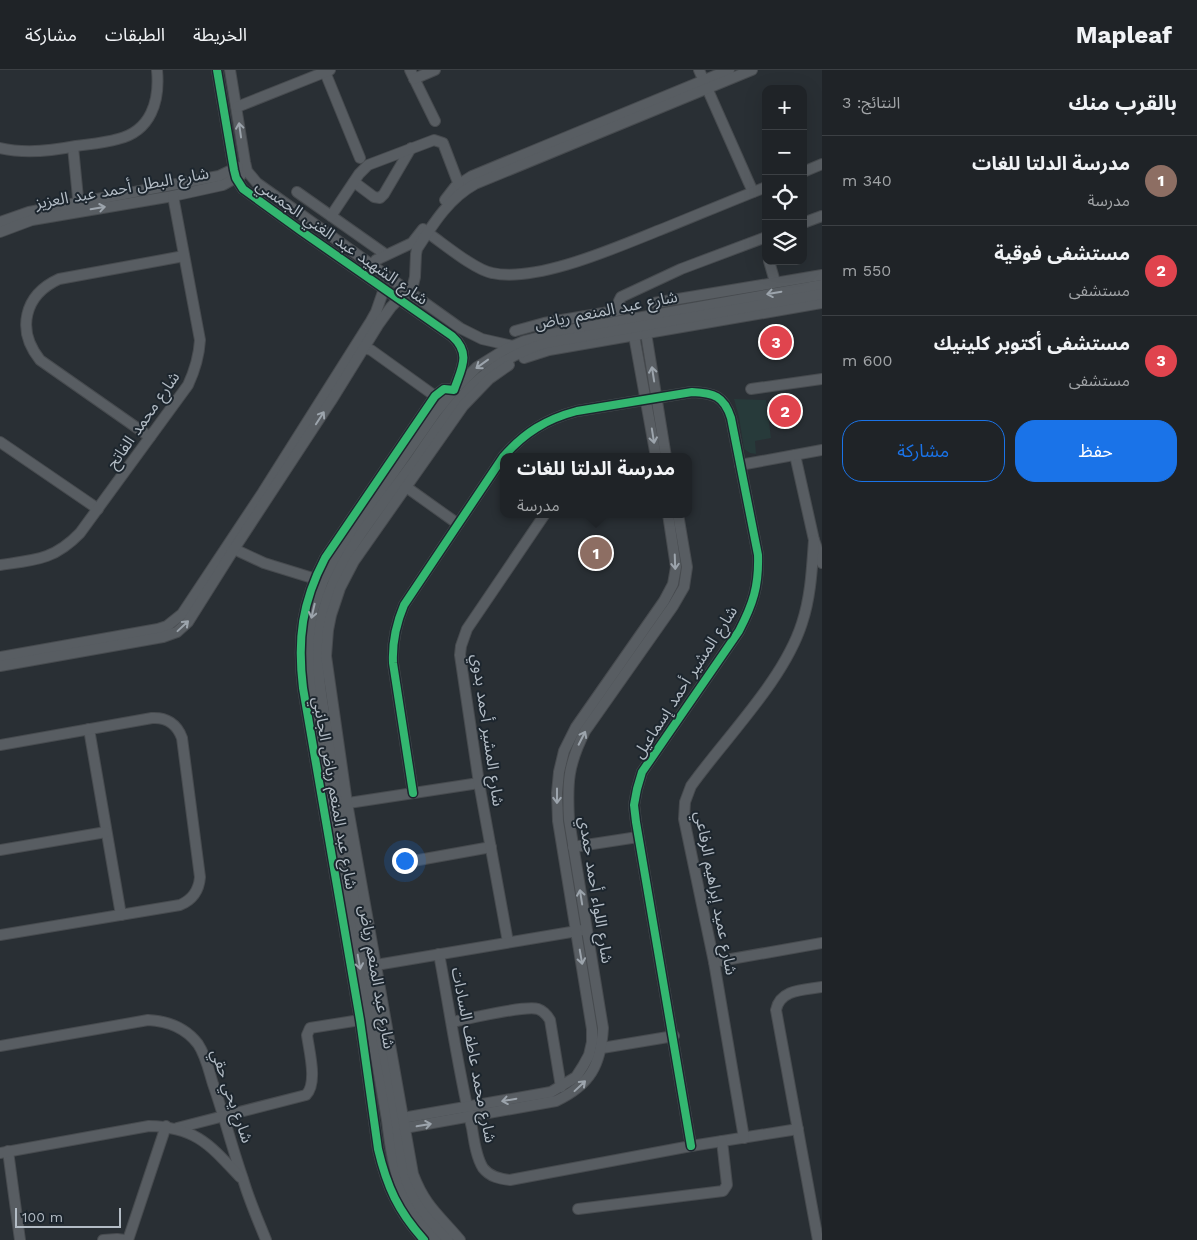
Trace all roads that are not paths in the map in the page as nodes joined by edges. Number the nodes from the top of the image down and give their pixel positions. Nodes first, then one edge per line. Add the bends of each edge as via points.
1 (157, 70) edge
2 (218, 70) edge
3 (230, 70) edge
4 (435, 70) edge
5 (699, 70) edge
6 (729, 70) edge
7 (752, 70) edge
8 (328, 71) edge
9 (412, 74) edge
10 (706, 84) junction
11 (237, 107) junction
12 (620, 120) junction
13 (435, 122) dead end
14 (73, 147) junction
15 (0, 148) edge
16 (411, 148) junction
17 (360, 158) dead end
18 (820, 165) edge
19 (246, 167) junction
20 (807, 170) edge
21 (235, 174) junction
22 (822, 176) edge
23 (354, 182) junction
24 (459, 184) junction
25 (762, 189) edge
26 (297, 192) dead end
27 (753, 192) junction
28 (173, 196) junction
29 (79, 207) junction
30 (331, 216) junction
31 (822, 216) edge
32 (0, 222) edge
33 (807, 222) edge
34 (0, 232) edge
35 (428, 233) junction
36 (762, 241) edge
37 (406, 247) junction
38 (385, 254) junction
39 (416, 254) junction
40 (184, 256) junction
41 (371, 265) junction
42 (770, 265) edge
43 (365, 275) junction
44 (822, 275) edge
45 (775, 282) junction
46 (822, 285) edge
47 (384, 289) junction
48 (408, 291) junction
49 (822, 294) edge
50 (400, 299) junction
51 (822, 302) edge
52 (654, 303) dead end
53 (379, 315) junction
54 (563, 325) junction
55 (645, 325) junction
56 (633, 327) junction
57 (515, 332) dead end
58 (471, 334) junction
59 (360, 346) junction
60 (461, 346) junction
61 (513, 346) junction
62 (822, 380) edge
63 (751, 389) dead end
64 (454, 390) junction
65 (434, 396) junction
66 (652, 399) junction
67 (423, 422) junction
68 (150, 437) junction
69 (0, 442) edge
70 (822, 450) edge
71 (506, 453) edge
72 (656, 453) edge
73 (665, 453) edge
74 (795, 455) junction
75 (500, 461) edge
76 (740, 465) junction
77 (395, 480) junction
78 (98, 509) junction
79 (542, 518) edge
80 (669, 518) edge
81 (679, 518) edge
82 (458, 524) junction
83 (814, 540) junction
84 (234, 549) junction
85 (822, 563) edge
86 (0, 566) edge
87 (217, 569) junction
88 (319, 580) junction
89 (152, 634) junction
90 (0, 657) edge
91 (0, 666) edge
92 (603, 696) junction
93 (88, 729) junction
94 (0, 745) edge
95 (479, 783) junction
96 (412, 793) junction
97 (335, 805) junction
98 (106, 832) junction
99 (638, 837) junction
100 (491, 847) junction
101 (573, 847) junction
102 (0, 850) edge
103 (402, 863) dead end
104 (121, 915) junction
105 (581, 930) junction
106 (0, 935) edge
107 (508, 942) junction
108 (822, 943) edge
109 (439, 954) junction
110 (714, 962) junction
111 (376, 965) junction
112 (822, 987) edge
113 (360, 1020) junction
114 (452, 1022) junction
115 (674, 1036) junction
116 (0, 1046) edge
117 (602, 1048) junction
118 (372, 1065) junction
119 (562, 1087) junction
120 (468, 1112) junction
121 (224, 1116) junction
122 (395, 1119) junction
123 (375, 1122) junction
124 (166, 1126) junction
125 (177, 1128) junction
126 (798, 1129) junction
127 (397, 1130) junction
128 (376, 1134) junction
129 (744, 1138) junction
130 (722, 1141) junction
131 (691, 1146) junction
132 (4, 1152) edge
133 (243, 1180) junction
134 (393, 1184) junction
135 (578, 1209) dead end
136 (20, 1240) edge
137 (103, 1240) edge
138 (127, 1240) edge
139 (266, 1240) edge
140 (424, 1240) edge
141 (436, 1240) edge
142 (448, 1240) edge
143 (460, 1240) edge
144 (818, 1240) edge

1 - 14 street via 158,93 154,109 145,122 133,133 119,139
2 - 21 street
3 - 11 street, شارع الشهيد عبد الغني الجمسي
4 - 9 street
5 - 10 street
6 - 10 street
7 - 10 street
8 - 11 street
8 - 17 street
9 - 13 street
10 - 12 street
10 - 27 street
19 -> 11 street, شارع الشهيد عبد الغني الجمسي
12 - 24 street via 472,176
12 - 35 street via 467,188 452,200
14 - 15 street via 17,151
14 - 29 street
16 - 23 street via 368,165
16 - 23 street via 380,198
16 - 24 street via 434,140 443,143
18 - 20 street
18 - 22 street
19 - 21 street, شارع البطل أحمد عبد العزيز
19 - 41 street, شارع الشهيد عبد الغني الجمسي via 257,183
21 - 28 street, شارع البطل أحمد عبد العزيز via 223,185
21 - 29 street, شارع البطل أحمد عبد العزيز
21 - 43 street, شارع الشهيد عبد الغني الجمسي via 244,189
23 - 30 street
24 - 37 street
25 - 27 street
26 - 30 street
27 - 35 street via 592,257 528,274 490,273
29 -> 28 street, شارع البطل أحمد عبد العزيز
28 - 40 street, شارع محمد الفاتح
29 - 32 street, شارع البطل أحمد عبد العزيز via 29,212
29 - 34 street, شارع البطل أحمد عبد العزيز
30 - 38 street
31 - 33 street
35 - 39 street
36 - 54 street via 681,269 621,297 621,310
37 - 38 street
37 - 39 street
38 - 41 street
39 - 48 street via 415,277
40 - 68 street, شارع محمد الفاتح via 200,340 199,356 188,385
40 - 68 street via 59,279 34,298 27,317 27,336 40,360
41 - 43 street
41 - 48 street, شارع الشهيد عبد الغني الجمسي
42 - 45 street
43 - 47 street, شارع الشهيد عبد الغني الجمسي
44 - 45 street
45 - 52 street
46 -> 55 street, شارع عبد المنعم رياض
47 - 50 street, شارع الشهيد عبد الغني الجمسي
47 - 53 street
48 - 50 street
48 - 58 street, شارع الشهيد عبد الغني الجمسي
49 - 55 street, شارع عبد المنعم رياض
50 - 53 street
50 - 60 street, شارع الشهيد عبد الغني الجمسي
51 - 55 street
53 - 59 street
54 - 56 street, شارع عبد المنعم رياض
54 - 57 street
54 - 61 street, شارع عبد المنعم رياض
55 - 56 street, شارع عبد المنعم رياض
66 -> 55 street
56 - 66 street
56 - 77 street, شارع عبد المنعم رياض via 546,343 498,364 457,401
58 - 60 street via 468,342
58 - 61 street, شارع الشهيد عبد الغني الجمسي
59 - 65 street via 371,350
84 -> 59 street via 331,401
59 - 87 street via 262,492
60 - 64 street via 464,362
61 -> 64 street, شارع عبد المنعم رياض via 477,367
62 - 63 street
64 - 65 street via 444,389
64 - 67 street, شارع عبد المنعم رياض
65 - 67 street
66 - 71 street, شارع المشير أحمد إسماعيل via 560,415 528,432
66 -> 72 street
66 - 73 street
66 - 76 street, شارع المشير أحمد إسماعيل via 692,392 718,397 731,418
67 - 77 street, شارع عبد المنعم رياض
68 - 78 street, شارع محمد الفاتح
69 - 78 street
70 - 74 street
74 - 76 street
74 - 83 street
75 - 82 street, شارع المشير أحمد إسماعيل
76 - 99 street, شارع المشير أحمد إسماعيل via 758,556 755,596 739,631 642,772 634,806
77 - 82 street
77 - 88 street, شارع عبد المنعم رياض via 366,505
77 - 97 street, شارع عبد المنعم رياض via 339,570 327,597 320,626 319,671
78 - 86 street, شارع محمد الفاتح via 68,546 38,559
79 - 95 street, شارع المشير أحمد بدوي via 467,629 461,646
80 -> 92 street, شارع اللواء أحمد حمدي via 676,567 673,584
81 - 92 street, شارع اللواء أحمد حمدي via 687,567 684,587 673,606
82 - 96 street, شارع المشير أحمد إسماعيل via 404,605 394,633 392,663
83 - 85 street
83 - 110 street, شارع عميد إبراهيم الرفاعي via 808,598 794,644 767,687 690,786 685,802 685,828
84 - 87 street
84 - 88 street via 264,563
87 - 89 street via 182,614
88 -> 97 street, شارع عبد المنعم رياض via 309,640 308,687
89 - 90 street
89 - 91 street
101 -> 92 street, شارع اللواء أحمد حمدي via 567,793 569,774 575,753
92 -> 105 street, شارع اللواء أحمد حمدي via 576,727 564,751 557,793 559,829
93 - 94 street
93 - 98 street
93 - 104 street via 157,718 174,726 182,738 200,877 198,887 180,906
95 - 96 street
95 - 100 street, شارع المشير أحمد بدوي
96 - 97 street
97 - 111 street, شارع عبد المنعم رياض الجانبي
97 - 113 street, شارع عبد المنعم رياض الجانبي
97 -> 118 street, شارع عبد المنعم رياض
97 - 122 street, شارع عبد المنعم رياض
98 - 102 street
98 - 104 street
99 - 101 street
99 - 115 street, شارع المشير أحمد إسماعيل
100 - 103 street
100 - 107 street, شارع المشير أحمد بدوي
105 -> 101 street, شارع اللواء أحمد حمدي
104 - 106 street
105 - 107 street
105 - 117 street, شارع اللواء أحمد حمدي via 601,1011
105 -> 119 street, شارع اللواء أحمد حمدي via 592,1042 589,1055 576,1077
107 - 109 street
108 - 110 street
109 - 111 street
109 - 114 street, شارع محمد عاطف السادات
110 - 129 street, شارع عميد إبراهيم الرفاعي
111 - 122 street, شارع عبد المنعم رياض الجانبي
112 - 126 street via 789,993 777,1003
113 - 118 street, شارع عبد المنعم رياض الجانبي
113 - 121 street via 310,1028 307,1035 313,1083 306,1095
114 - 119 street via 539,1009 550,1020
114 - 120 street, شارع محمد عاطف السادات
115 - 117 street
115 - 131 street, شارع المشير أحمد إسماعيل
116 - 121 street, شارع يحي حقي via 148,1020 163,1021 189,1034 199,1046
120 -> 117 street, شارع اللواء أحمد حمدي via 556,1101 571,1094 584,1083
118 - 122 street, شارع عبد المنعم رياض
118 - 123 street, شارع عبد المنعم رياض الجانبي
119 -> 120 street, شارع اللواء أحمد حمدي
120 - 122 street, شارع اللواء أحمد حمدي
127 -> 120 street, شارع اللواء أحمد حمدي
120 - 131 street, شارع محمد عاطف السادات via 479,1160 484,1169 500,1179 510,1180
121 - 125 street
121 - 133 street, شارع يحي حقي
122 - 123 street, شارع اللواء أحمد حمدي
122 - 127 street, شارع عبد المنعم رياض
123 - 128 street, شارع عبد المنعم رياض الجانبي
124 - 125 street
124 - 132 street via 149,1126
124 - 138 street
125 - 133 street via 211,1146
126 - 129 street, شارع محمد عاطف السادات
126 - 144 street
127 - 128 street, شارع اللواء أحمد حمدي
127 - 134 street, شارع عبد المنعم رياض via 392,1160
127 - 142 street, شارع عبد المنعم رياض via 409,1188 424,1213
127 - 143 street via 420,1191 429,1206
128 - 134 street, شارع عبد المنعم رياض الجانبي via 378,1149
129 - 130 street, شارع محمد عاطف السادات
130 - 131 street, شارع محمد عاطف السادات
130 - 135 street via 727,1185 722,1190
132 - 136 street
133 - 139 street, شارع يحي حقي
134 - 140 street, شارع عبد المنعم رياض الجانبي via 406,1219
134 - 141 street, شارع عبد المنعم رياض
137 - 138 street

